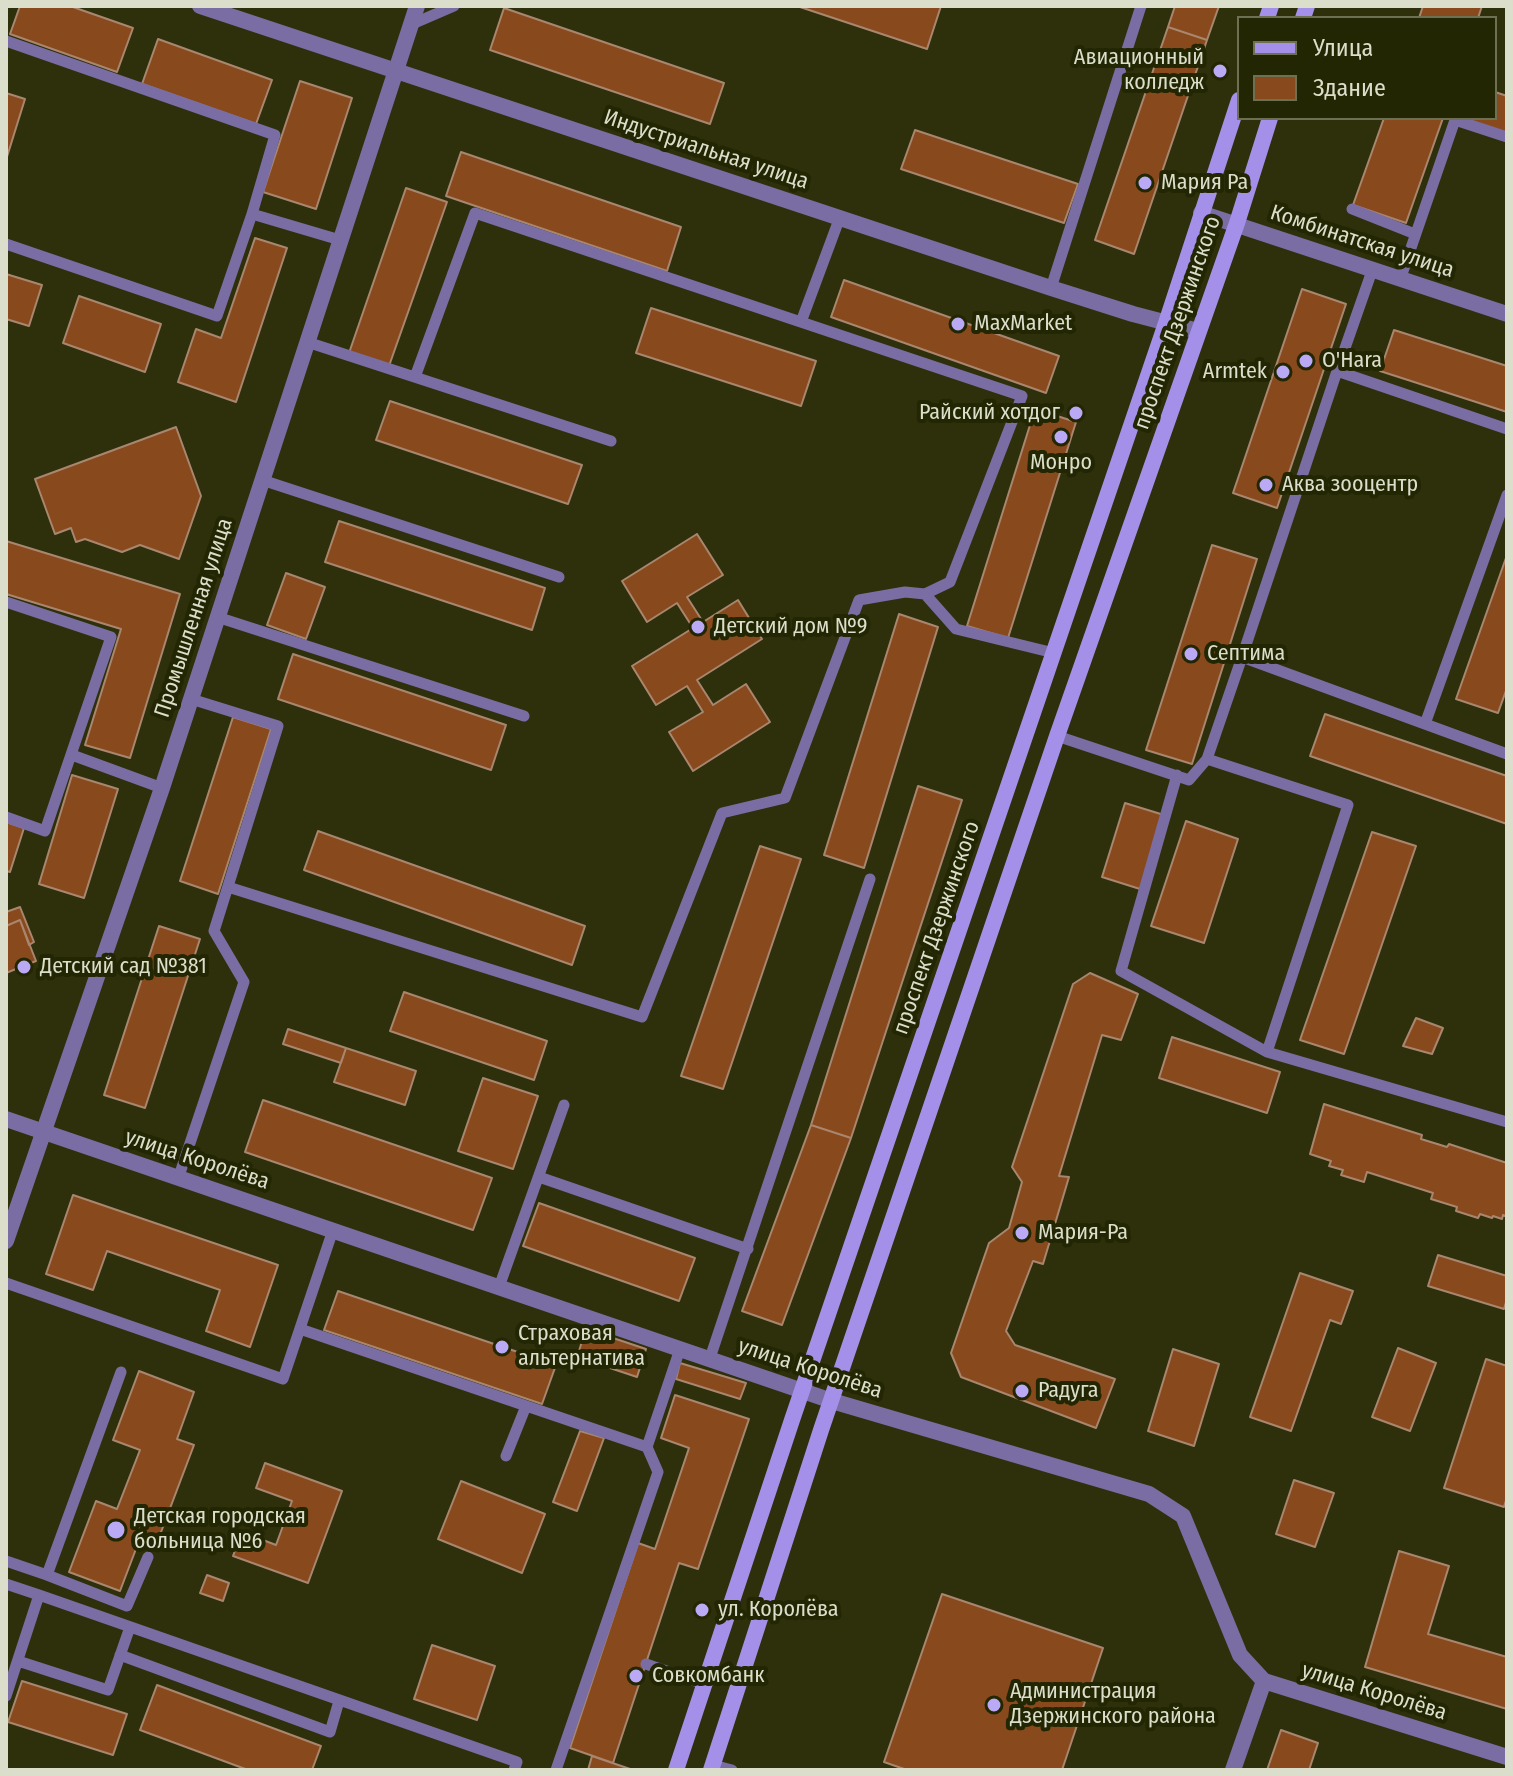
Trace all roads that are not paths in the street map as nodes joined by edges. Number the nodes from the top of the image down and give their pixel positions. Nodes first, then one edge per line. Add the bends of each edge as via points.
1 (200, 6) edge
2 (417, 6) edge
3 (454, 6) edge
4 (1141, 6) edge
5 (410, 25) junction
6 (6, 41) edge
7 (395, 69) junction
8 (1237, 106) edge
9 (1269, 120) edge
10 (1507, 137) edge
11 (1352, 209) dead end
12 (1201, 213) junction
13 (252, 214) junction
14 (840, 217) junction
15 (1237, 223) junction
16 (1415, 234) junction
17 (340, 240) junction
18 (6, 244) edge
19 (1373, 268) junction
20 (1401, 277) junction
21 (1051, 288) junction
22 (1506, 311) edge
23 (801, 322) junction
24 (1166, 323) junction
25 (1198, 331) junction
26 (307, 342) junction
27 (1337, 371) junction
28 (415, 377) junction
29 (1507, 429) edge
30 (611, 441) dead end
31 (262, 480) junction
32 (1507, 495) edge
33 (559, 577) dead end
34 (925, 594) junction
35 (6, 602) edge
36 (217, 617) junction
37 (1054, 653) junction
38 (1242, 657) junction
39 (191, 699) junction
40 (524, 716) dead end
41 (1425, 724) junction
42 (1057, 736) junction
43 (1507, 754) edge
44 (72, 755) junction
45 (1207, 759) junction
46 (1177, 775) junction
47 (162, 788) junction
48 (6, 817) edge
49 (870, 879) dead end
50 (228, 887) junction
51 (1267, 1052) junction
52 (564, 1105) dead end
53 (6, 1119) edge
54 (1507, 1122) edge
55 (43, 1133) junction
56 (179, 1176) junction
57 (539, 1177) junction
58 (333, 1230) junction
59 (6, 1241) edge
60 (748, 1249) junction
61 (6, 1283) edge
62 (499, 1287) junction
63 (300, 1329) junction
64 (680, 1349) junction
65 (710, 1358) junction
66 (121, 1372) dead end
67 (803, 1391) junction
68 (832, 1401) junction
69 (526, 1406) junction
70 (647, 1447) junction
71 (506, 1456) dead end
72 (148, 1557) dead end
73 (6, 1561) edge
74 (47, 1575) junction
75 (6, 1584) edge
76 (39, 1595) junction
77 (130, 1627) junction
78 (120, 1655) junction
79 (18, 1661) junction
80 (646, 1664) dead end
81 (1264, 1681) junction
82 (704, 1684) junction
83 (6, 1696) edge
84 (339, 1701) junction
85 (1507, 1757) edge
86 (712, 1768) edge
87 (514, 1770) edge
88 (556, 1770) edge
89 (676, 1770) edge
90 (732, 1770) edge
91 (1233, 1770) edge

1 - 7 street, Индустриальная улица
2 - 5 street, Промышленная улица
3 - 5 lane
4 - 21 lane
5 - 7 street, Промышленная улица
6 - 13 lane via 275,135
7 - 14 street, Индустриальная улица
7 - 17 street, Промышленная улица
8 - 12 main road, проспект Дзержинского
9 - 15 main road, проспект Дзержинского
10 - 16 lane via 1455,120
11 - 16 lane
12 - 15 street, Комбинатская улица
12 - 24 main road, проспект Дзержинского
13 - 17 lane
13 - 18 lane via 217,316
14 - 21 street, Индустриальная улица
14 - 23 lane
15 - 19 street, Комбинатская улица
15 - 25 main road, проспект Дзержинского
16 - 20 lane
17 - 26 street, Промышленная улица
19 - 20 street, Комбинатская улица
19 - 27 lane
20 - 22 street, Комбинатская улица
21 - 24 street, Индустриальная улица
23 - 28 lane via 475,213
23 - 34 lane via 1022,396 950,582
24 - 25 street, Индустриальная улица
24 - 37 main road, проспект Дзержинского
25 - 42 main road, проспект Дзержинского
26 - 28 lane
26 - 31 street, Промышленная улица
27 - 29 lane
27 - 38 lane
28 - 30 lane
31 - 33 lane
31 - 36 street, Промышленная улица
32 - 41 lane
34 - 37 lane via 956,629
34 - 50 lane via 859,600 785,798 722,813 642,1017
35 - 44 lane via 111,637
36 - 39 street, Промышленная улица
36 - 40 lane
37 - 67 main road, проспект Дзержинского
38 - 41 lane
38 - 45 lane
39 - 47 street, Промышленная улица
39 - 50 lane via 278,726
41 - 43 lane
42 - 46 lane
42 - 68 main road, проспект Дзержинского
44 - 47 lane
44 - 48 lane via 45,831
45 - 46 lane via 1189,780
45 - 51 lane via 1348,805
46 - 51 lane via 1121,971
47 - 55 street, Промышленная улица
49 - 60 lane
50 - 56 lane via 214,931 244,982
51 - 54 lane
52 - 57 lane
53 - 55 street, улица Королёва
55 - 56 street, улица Королёва
55 - 59 street, Промышленная улица
56 - 58 street, улица Королёва
57 - 60 lane
57 - 62 lane
58 - 62 street, улица Королёва
58 - 63 lane
60 - 65 lane
61 - 63 lane via 283,1379
62 - 64 street, улица Королёва
63 - 69 lane
64 - 65 street, улица Королёва
64 - 70 lane
65 - 67 street, улица Королёва
66 - 74 lane
67 - 68 street, улица Королёва
67 - 82 main road, проспект Дзержинского
68 - 81 street, улица Королёва via 1149,1494 1183,1516 1240,1655
68 - 86 main road, проспект Дзержинского
69 - 70 lane
69 - 71 lane
70 - 88 lane via 658,1472
72 - 74 lane via 127,1606
73 - 74 lane
75 - 76 lane
76 - 77 lane
76 - 79 lane
77 - 78 lane
77 - 84 lane
78 - 79 lane via 108,1690
78 - 84 lane via 330,1732
79 - 83 lane
80 - 82 lane
81 - 85 street, улица Королёва
81 - 91 street
82 - 89 main road, проспект Дзержинского
84 - 87 lane via 517,1762
86 - 90 lane

